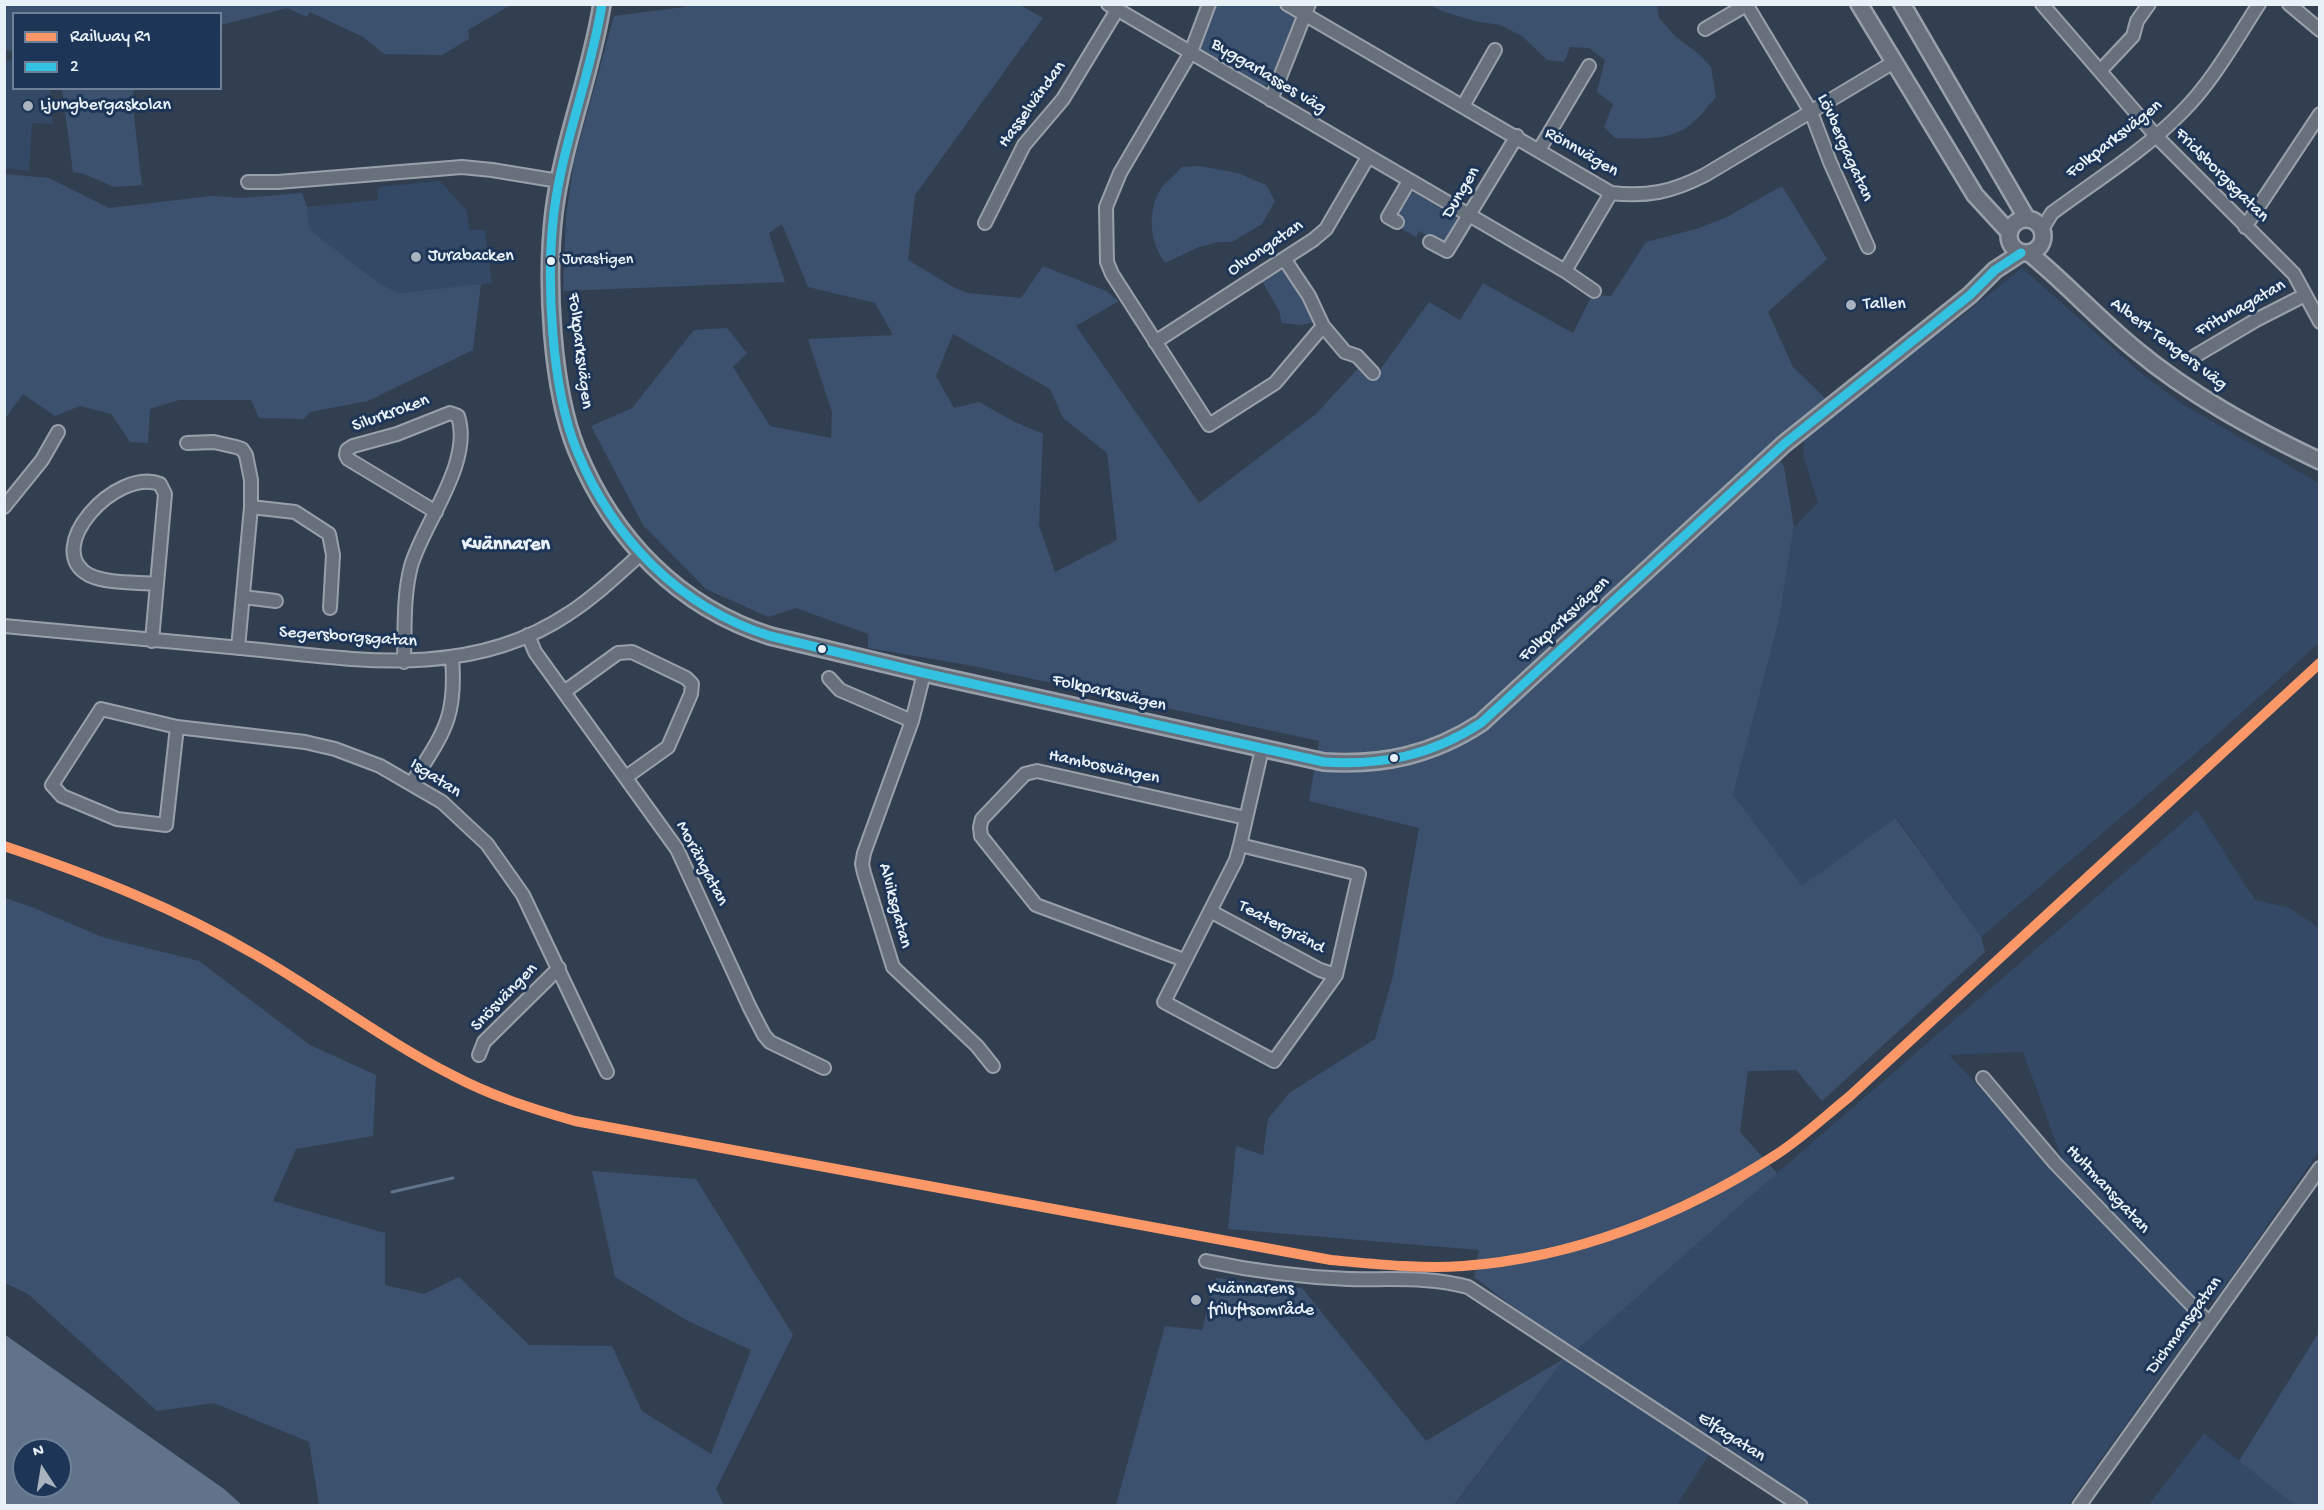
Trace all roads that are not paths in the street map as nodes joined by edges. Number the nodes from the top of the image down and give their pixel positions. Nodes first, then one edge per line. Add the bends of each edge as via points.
1 (602, 4) edge
2 (1209, 4) edge
3 (1287, 4) edge
4 (1859, 4) edge
5 (1902, 4) edge
6 (2042, 4) edge
7 (2150, 4) edge
8 (2259, 4) edge
9 (2289, 4) edge
10 (1746, 5) edge
11 (1112, 7) edge
12 (1307, 10) edge
13 (1705, 29) dead end
14 (2319, 30) edge
15 (1494, 50) dead end
16 (1191, 52) junction
17 (1894, 62) junction
18 (1589, 66) dead end
19 (2100, 71) junction
20 (1271, 100) junction
21 (1463, 106) junction
22 (1811, 112) junction
23 (2319, 114) edge
24 (1517, 136) junction
25 (2156, 136) junction
26 (1539, 150) junction
27 (1368, 157) junction
28 (559, 181) junction
29 (1409, 181) junction
30 (248, 182) dead end
31 (1611, 193) junction
32 (1469, 217) junction
33 (1397, 222) dead end
34 (985, 223) dead end
35 (2245, 227) junction
36 (2009, 235) junction
37 (2032, 236) junction
38 (1430, 242) dead end
39 (1868, 247) dead end
40 (1285, 260) junction
41 (1995, 270) junction
42 (1565, 272) junction
43 (1594, 291) dead end
44 (2305, 295) junction
45 (2319, 319) edge
46 (1323, 326) junction
47 (1155, 342) junction
48 (2195, 356) dead end
49 (1373, 373) dead end
50 (58, 432) dead end
51 (187, 442) dead end
52 (2319, 461) edge
53 (4, 507) edge
54 (251, 507) junction
55 (436, 512) junction
56 (642, 553) junction
57 (157, 584) junction
58 (243, 597) junction
59 (276, 601) dead end
60 (330, 608) dead end
61 (4, 627) edge
62 (528, 635) junction
63 (152, 641) junction
64 (238, 648) junction
65 (452, 657) junction
66 (404, 662) junction
67 (924, 673) junction
68 (829, 678) dead end
69 (564, 692) junction
70 (912, 721) junction
71 (177, 727) junction
72 (1262, 749) junction
73 (626, 777) junction
74 (412, 783) junction
75 (1246, 818) junction
76 (1240, 845) junction
77 (1210, 911) junction
78 (1184, 960) junction
79 (559, 968) junction
80 (1336, 975) junction
81 (479, 1055) dead end
82 (993, 1066) dead end
83 (824, 1068) dead end
84 (607, 1072) dead end
85 (1983, 1078) dead end
86 (2319, 1168) edge
87 (1206, 1261) dead end
88 (2210, 1323) junction
89 (1800, 1506) edge
90 (2079, 1506) edge

1 - 28 main road, Folkparksvägen
2 - 16 street
3 - 12 street, Rönnvägen
4 - 17 main road
5 - 37 main road, Albert Tengers väg
6 - 19 street, Fridsborgsgatan
7 - 19 street via 2137,21 2133,36
8 - 25 street, Folkparksvägen via 2214,74
9 - 14 street
10 - 13 street, Lövbergagatan
10 - 22 street, Lövbergagatan
11 - 16 street, Byggarlasses väg
11 - 34 street, Hasselvändan via 1064,99 1024,145
12 - 20 street
12 - 21 street, Rönnvägen
15 - 21 street
16 - 20 street, Byggarlasses väg
16 - 47 street via 1125,165 1106,207 1107,262
17 - 22 street, Rönnvägen
17 - 36 main road via 1975,195
18 - 26 street
19 - 25 street, Fridsborgsgatan
20 - 27 street, Byggarlasses väg
21 - 24 street, Rönnvägen
22 - 31 street, Rönnvägen via 1681,188 1655,194
22 - 39 street, Lövbergagatan
23 - 35 street
24 - 26 street, Rönnvägen
24 - 32 street, Dungen
25 - 35 street, Fridsborgsgatan
25 - 37 street, Folkparksvägen via 2052,213
26 - 31 street, Rönnvägen
27 - 29 street, Byggarlasses väg
27 - 40 street, Olvongatan via 1326,229
28 - 30 street via 462,167
28 - 56 main road, Folkparksvägen via 551,248 551,295 560,384 576,449 602,502
29 - 32 street, Byggarlasses väg
29 - 33 street via 1388,217
31 - 42 street
32 - 38 street, Dungen via 1447,252
32 - 42 street, Byggarlasses väg
35 - 44 street, Fridsborgsgatan via 2294,274
36 - 37 main road via 2012,247
36 - 37 main road via 2015,222
36 - 41 main road, Folkparksvägen
37 - 41 main road, Folkparksvägen
37 - 52 main road, Albert Tengers väg via 2065,284 2107,326 2177,381 2262,433
40 - 46 street
40 - 47 street, Olvongatan
41 - 72 main road, Folkparksvägen via 1970,295 1784,444 1481,723 1434,749 1384,762 1324,762
42 - 43 street, Byggarlasses väg
44 - 45 street, Fridsborgsgatan
44 - 48 street, Fritunagatan
46 - 47 street via 1275,383 1209,425
46 - 49 street via 1346,352 1357,356
50 - 53 street via 42,460
51 - 54 street via 214,442 242,449 252,480
54 - 58 street
54 - 60 street, Segersborgsgatan via 295,512 328,534 333,555
55 - 55 street, Silurkroken via 457,453 458,416 440,416 347,450 348,459
55 - 66 street, Silurkroken via 417,549 408,583
56 - 62 street, Segersborgsgatan via 568,615
56 - 67 main road, Folkparksvägen via 681,592 746,628 801,645
57 - 57 street via 165,494 160,484 154,482 126,486 98,503 82,523 75,538 76,557 83,571 99,579
57 - 63 street
58 - 59 street, Segersborgsgatan
58 - 64 street
61 - 63 street, Segersborgsgatan
62 - 65 street, Segersborgsgatan via 488,650
62 - 69 street, Morängatan via 535,652
63 - 64 street, Segersborgsgatan
64 - 66 street, Segersborgsgatan
65 - 66 street, Segersborgsgatan
65 - 74 street via 451,713 444,732
67 - 70 street, Alviksgatan
67 - 72 main road, Folkparksvägen
68 - 70 street via 840,690
69 - 73 street, Morängatan
69 - 73 street via 618,653 632,652 692,684 668,747
70 - 82 street, Alviksgatan via 864,853 864,873 893,967
71 - 71 street, Isgatan via 101,709 52,785 63,796 117,819 166,825
71 - 74 street, Isgatan via 335,749
72 - 75 street
73 - 83 street, Morängatan via 677,849 764,1035 770,1042
74 - 79 street, Isgatan via 442,802 487,844 523,895
75 - 76 street
75 - 78 street, Hambosvängen via 1037,771 1025,774 982,819 981,836 1036,905
76 - 77 street
76 - 80 street via 1359,874
77 - 78 street
77 - 80 street, Teatergränd
78 - 80 street via 1164,1002 1274,1061
79 - 81 street, Snösvängen via 484,1042
79 - 84 street, Isgatan
85 - 88 street, Hultmansgatan via 2055,1163
86 - 88 street, Dichmansgatan
87 - 89 street, Elfagatan via 1256,1272 1430,1280 1468,1287
88 - 90 street, Dichmansgatan

